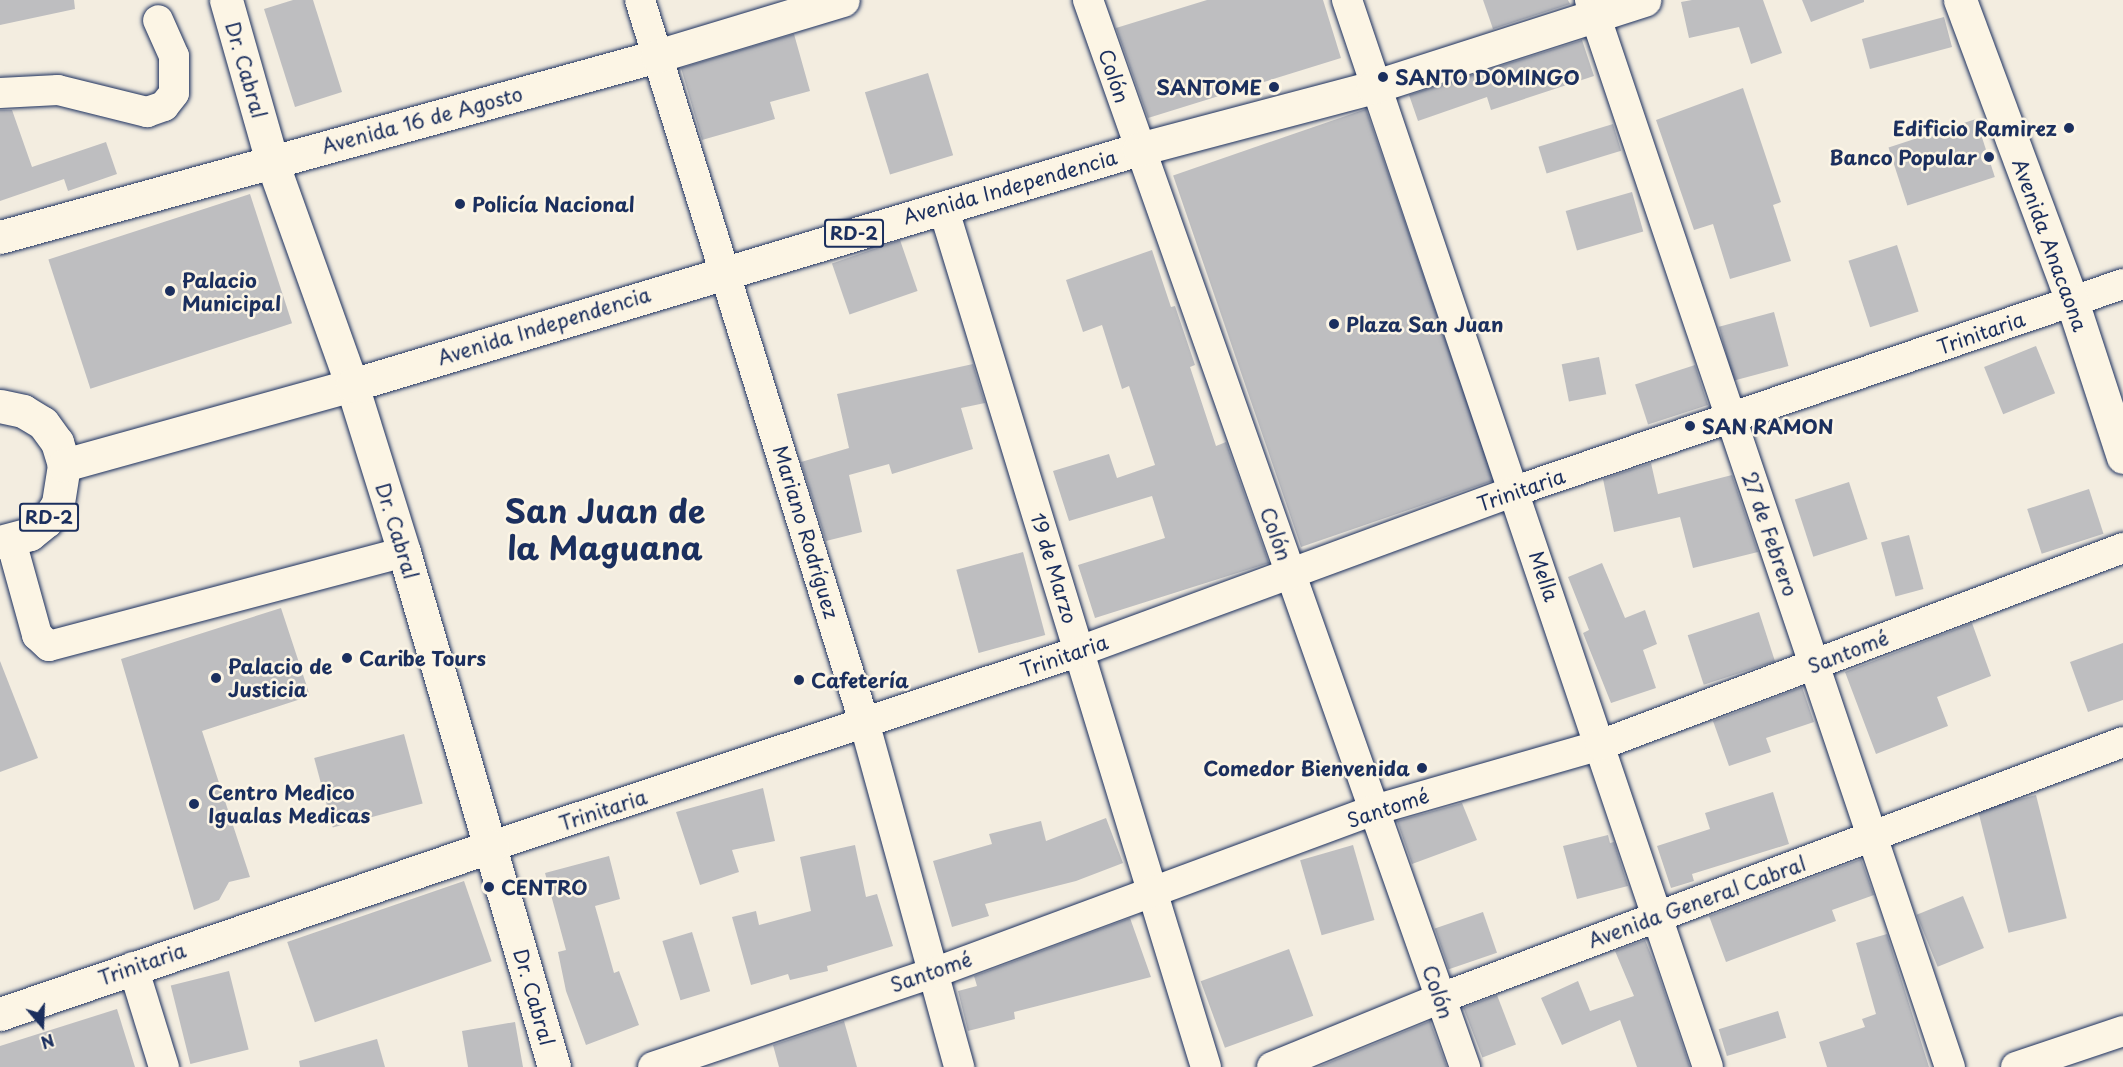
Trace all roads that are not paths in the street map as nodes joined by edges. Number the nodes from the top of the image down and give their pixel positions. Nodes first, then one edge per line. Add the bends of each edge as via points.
1 (226, 0) edge
2 (640, 0) edge
3 (843, 0) edge
4 (1088, 0) edge
5 (1347, 0) edge
6 (1644, 0) edge
7 (1960, 0) edge
8 (1592, 7) edge
9 (158, 20) dead end
10 (657, 56) junction
11 (1374, 87) junction
12 (0, 93) edge
13 (1139, 149) junction
14 (272, 162) junction
15 (943, 207) junction
16 (0, 237) edge
17 (727, 270) junction
18 (2123, 284) edge
19 (2072, 301) junction
20 (352, 385) junction
21 (0, 406) edge
22 (1731, 420) junction
23 (2123, 457) edge
24 (64, 465) junction
25 (1515, 491) junction
26 (5, 542) edge
27 (2123, 548) edge
28 (404, 552) junction
29 (1291, 575) junction
30 (1080, 651) junction
31 (1814, 666) junction
32 (865, 725) junction
33 (2123, 742) edge
34 (1600, 744) junction
35 (1374, 810) junction
36 (1872, 837) junction
37 (492, 846) junction
38 (1151, 892) junction
39 (1658, 916) junction
40 (133, 967) junction
41 (936, 972) junction
42 (1441, 998) junction
43 (0, 1014) edge
44 (2123, 1031) edge
45 (164, 1067) edge
46 (554, 1067) edge
47 (653, 1067) edge
48 (959, 1067) edge
49 (1206, 1067) edge
50 (1272, 1067) edge
51 (1465, 1067) edge
52 (1708, 1067) edge
53 (1950, 1067) edge
54 (2016, 1067) edge

1 - 14 main road, Dr. Cabral
2 - 10 street, Mariano Rodríguez
3 - 10 main road, Avenida 16 de Agosto
4 - 13 street, Colón
5 - 11 street, Mella
6 - 8 main road, Avenida Independencia / RD-2
7 - 19 main road, Avenida Anacaona
8 - 11 main road, Avenida Independencia / RD-2
8 - 22 street, 27 de Febrero
9 - 12 street via 174,56 174,93 164,106 147,112 58,90
10 - 14 main road, Avenida 16 de Agosto
10 - 17 street, Mariano Rodríguez
11 - 13 main road, Avenida Independencia / RD-2
11 - 25 street, Mella
13 - 15 main road, Avenida Independencia / RD-2
13 - 29 street, Colón
14 - 16 main road, Avenida 16 de Agosto
14 - 20 main road, Dr. Cabral
15 - 17 main road, Avenida Independencia / RD-2
15 - 30 street, 19 de Marzo
17 - 20 main road, Avenida Independencia / RD-2
17 - 32 street, Mariano Rodríguez
18 - 19 street, Trinitaria
19 - 22 street, Trinitaria
19 - 23 main road, Avenida Anacaona
20 - 24 main road, Avenida Independencia / RD-2
20 - 28 main road, Dr. Cabral
21 - 24 main road, RD-2 via 22,411 43,423 57,442
22 - 25 street, Trinitaria
22 - 31 street, 27 de Febrero
24 - 26 main road, RD-2 via 58,504 46,521
25 - 29 street, Trinitaria
25 - 34 street, Mella
26 - 28 street via 37,635 49,646
27 - 31 street, Santomé
28 - 37 main road, Dr. Cabral
29 - 30 street, Trinitaria
29 - 35 street, Colón
30 - 32 street, Trinitaria
30 - 38 street, 19 de Marzo
31 - 34 street, Santomé
31 - 36 street, 27 de Febrero
32 - 37 street, Trinitaria
32 - 41 street, Mariano Rodríguez
33 - 36 street, Avenida General Cabral
34 - 35 street, Santomé
34 - 39 street, Mella
35 - 38 street, Santomé
35 - 42 street, Colón
36 - 39 street, Avenida General Cabral
36 - 53 street, 27 de Febrero
37 - 40 main road, Trinitaria
37 - 46 main road, Dr. Cabral
38 - 41 street, Santomé
38 - 49 street, 19 de Marzo
39 - 42 street, Avenida General Cabral
39 - 52 street, Mella
40 - 43 main road, Trinitaria
40 - 45 street
41 - 47 street, Santomé
41 - 48 street, Mariano Rodríguez
42 - 50 street, Avenida General Cabral
42 - 51 street, Colón
44 - 54 street

